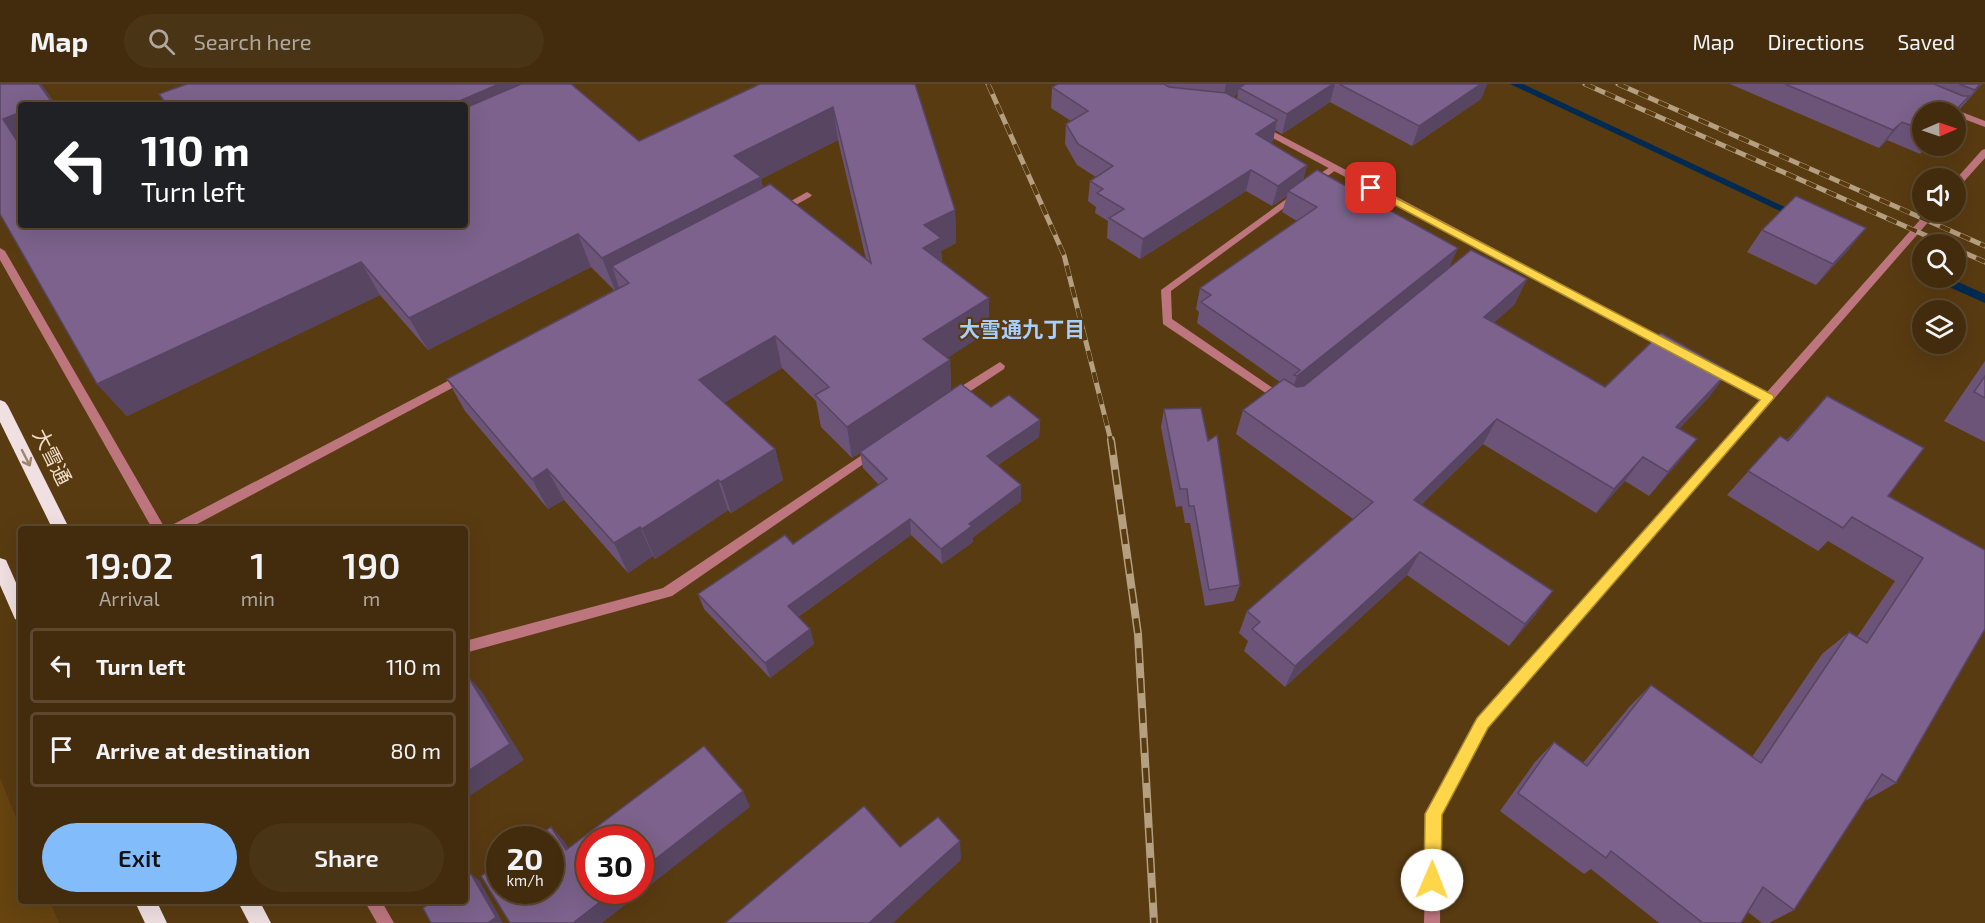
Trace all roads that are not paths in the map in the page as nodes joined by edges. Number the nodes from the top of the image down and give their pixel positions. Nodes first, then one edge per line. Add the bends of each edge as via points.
1 (1966, 116) edge
2 (1985, 124) edge
3 (1255, 125) edge
4 (1985, 152) edge
5 (1333, 168) junction
6 (1966, 174) edge
7 (807, 195) dead end
8 (765, 218) edge
9 (1923, 222) edge
10 (1483, 249) junction
11 (0, 251) edge
12 (1474, 257) edge
13 (1684, 354) edge
14 (1705, 365) edge
15 (1000, 366) dead end
16 (480, 368) edge
17 (1768, 398) junction
18 (0, 406) edge
19 (941, 406) edge
20 (1290, 406) edge
21 (882, 446) edge
22 (60, 526) edge
23 (158, 526) edge
24 (182, 526) edge
25 (0, 565) edge
26 (18, 607) edge
27 (468, 646) edge
28 (147, 904) edge
29 (250, 904) edge
30 (374, 904) edge
31 (156, 923) edge
32 (260, 923) edge
33 (386, 923) edge
34 (1432, 923) edge

1 - 2 street
3 - 5 street
4 - 6 street
5 - 10 street
5 - 20 street via 1166,290 1167,321
7 - 8 street
9 - 17 street
10 - 12 street
10 - 13 street
11 - 23 street
14 - 17 street
15 - 19 street
16 - 24 street
17 - 34 street via 1482,723 1434,814
18 -> 22 highway, 大雪通
21 - 27 street via 667,592
25 - 26 highway
28 - 31 highway
29 - 32 highway
30 - 33 street

